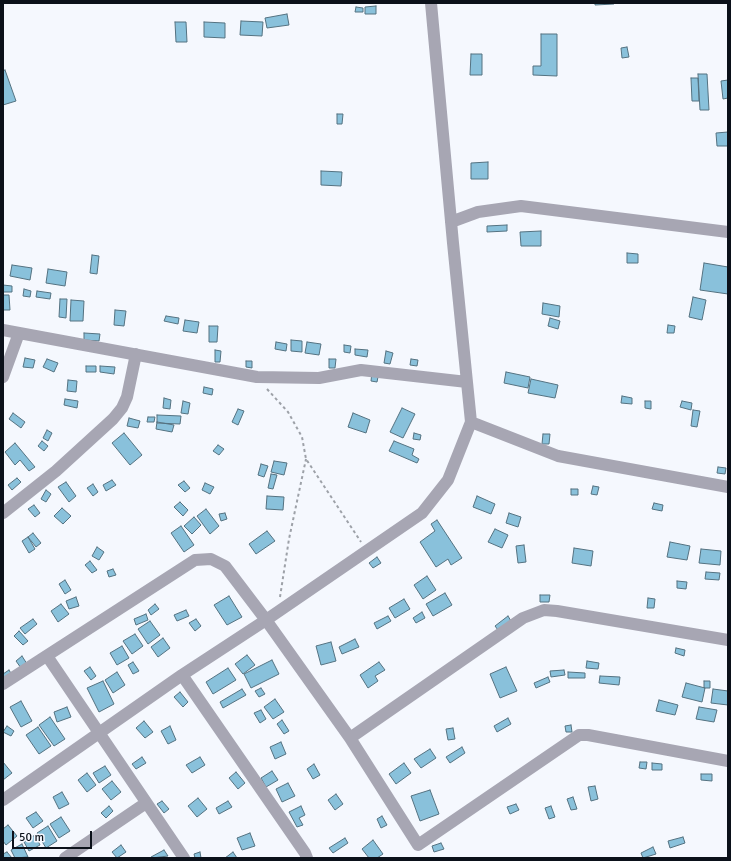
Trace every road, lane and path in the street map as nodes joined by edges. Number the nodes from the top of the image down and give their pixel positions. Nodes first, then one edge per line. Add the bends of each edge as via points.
1 (431, 3) edge
2 (451, 222) junction
3 (728, 232) edge
4 (3, 330) edge
5 (19, 333) junction
6 (136, 354) junction
7 (3, 377) edge
8 (257, 377) junction
9 (467, 382) junction
10 (471, 422) junction
11 (306, 459) junction
12 (728, 487) edge
13 (3, 513) edge
14 (368, 551) junction
15 (278, 612) junction
16 (266, 620) junction
17 (728, 640) edge
18 (47, 656) junction
19 (182, 675) junction
20 (3, 684) edge
21 (100, 733) junction
22 (350, 738) junction
23 (728, 761) edge
24 (3, 800) edge
25 (146, 803) junction
26 (65, 858) edge
27 (184, 858) edge
28 (307, 858) edge

1 - 2 street
2 - 3 street via 478,212 521,206
2 - 9 street
4 - 5 street
5 - 6 street
5 - 7 street
6 - 8 street
6 - 13 street via 127,396 113,419 56,471
8 - 9 street via 319,378 361,370
8 - 11 path via 288,412 302,437
9 - 10 street
10 - 12 street via 558,456
10 - 14 street via 448,480 426,508
11 - 14 path
11 - 15 path via 289,539
14 - 15 street
15 - 16 street
16 - 18 street via 225,566 211,559 195,560
16 - 19 street
16 - 22 street
17 - 22 street via 557,611 539,611 523,618
18 - 20 street
18 - 21 street
19 - 21 street
19 - 28 street
21 - 24 street
21 - 25 street
22 - 23 street via 418,845 579,735 588,734
25 - 26 street
25 - 27 street

